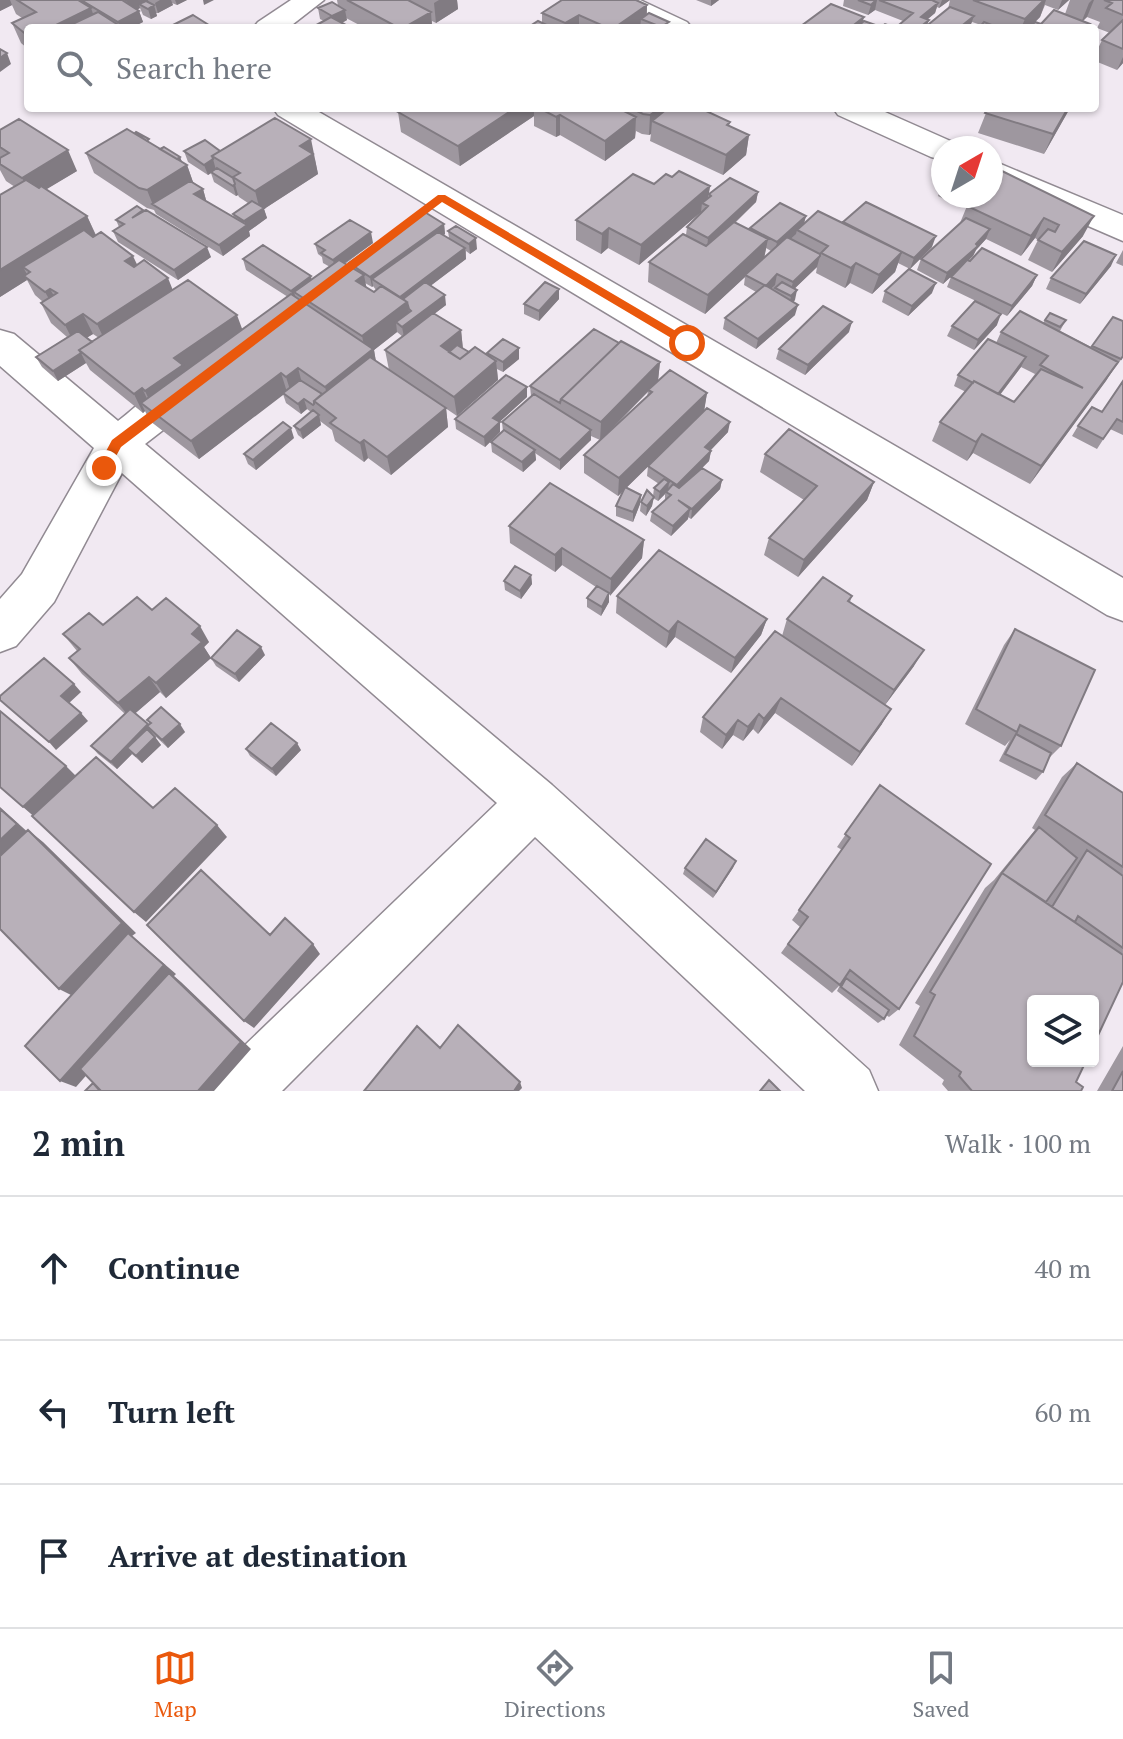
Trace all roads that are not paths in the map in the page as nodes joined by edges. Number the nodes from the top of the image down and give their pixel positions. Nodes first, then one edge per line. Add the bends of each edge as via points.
1 (310, 0) edge
2 (617, 0) edge
3 (274, 24) edge
4 (668, 24) edge
5 (295, 112) edge
6 (858, 112) edge
7 (931, 145) edge
8 (1003, 176) edge
9 (1123, 229) edge
10 (0, 344) edge
11 (229, 358) edge
12 (117, 444) junction
13 (1123, 601) edge
14 (0, 632) edge
15 (534, 802) junction
16 (240, 1091) edge
17 (848, 1091) edge

1 - 3 street
2 - 4 street
5 - 13 street via 429,207
6 - 7 street
8 - 9 street
10 - 12 street
11 - 12 street
12 - 14 street via 38,588
12 - 15 street
15 - 16 street
15 - 17 street

